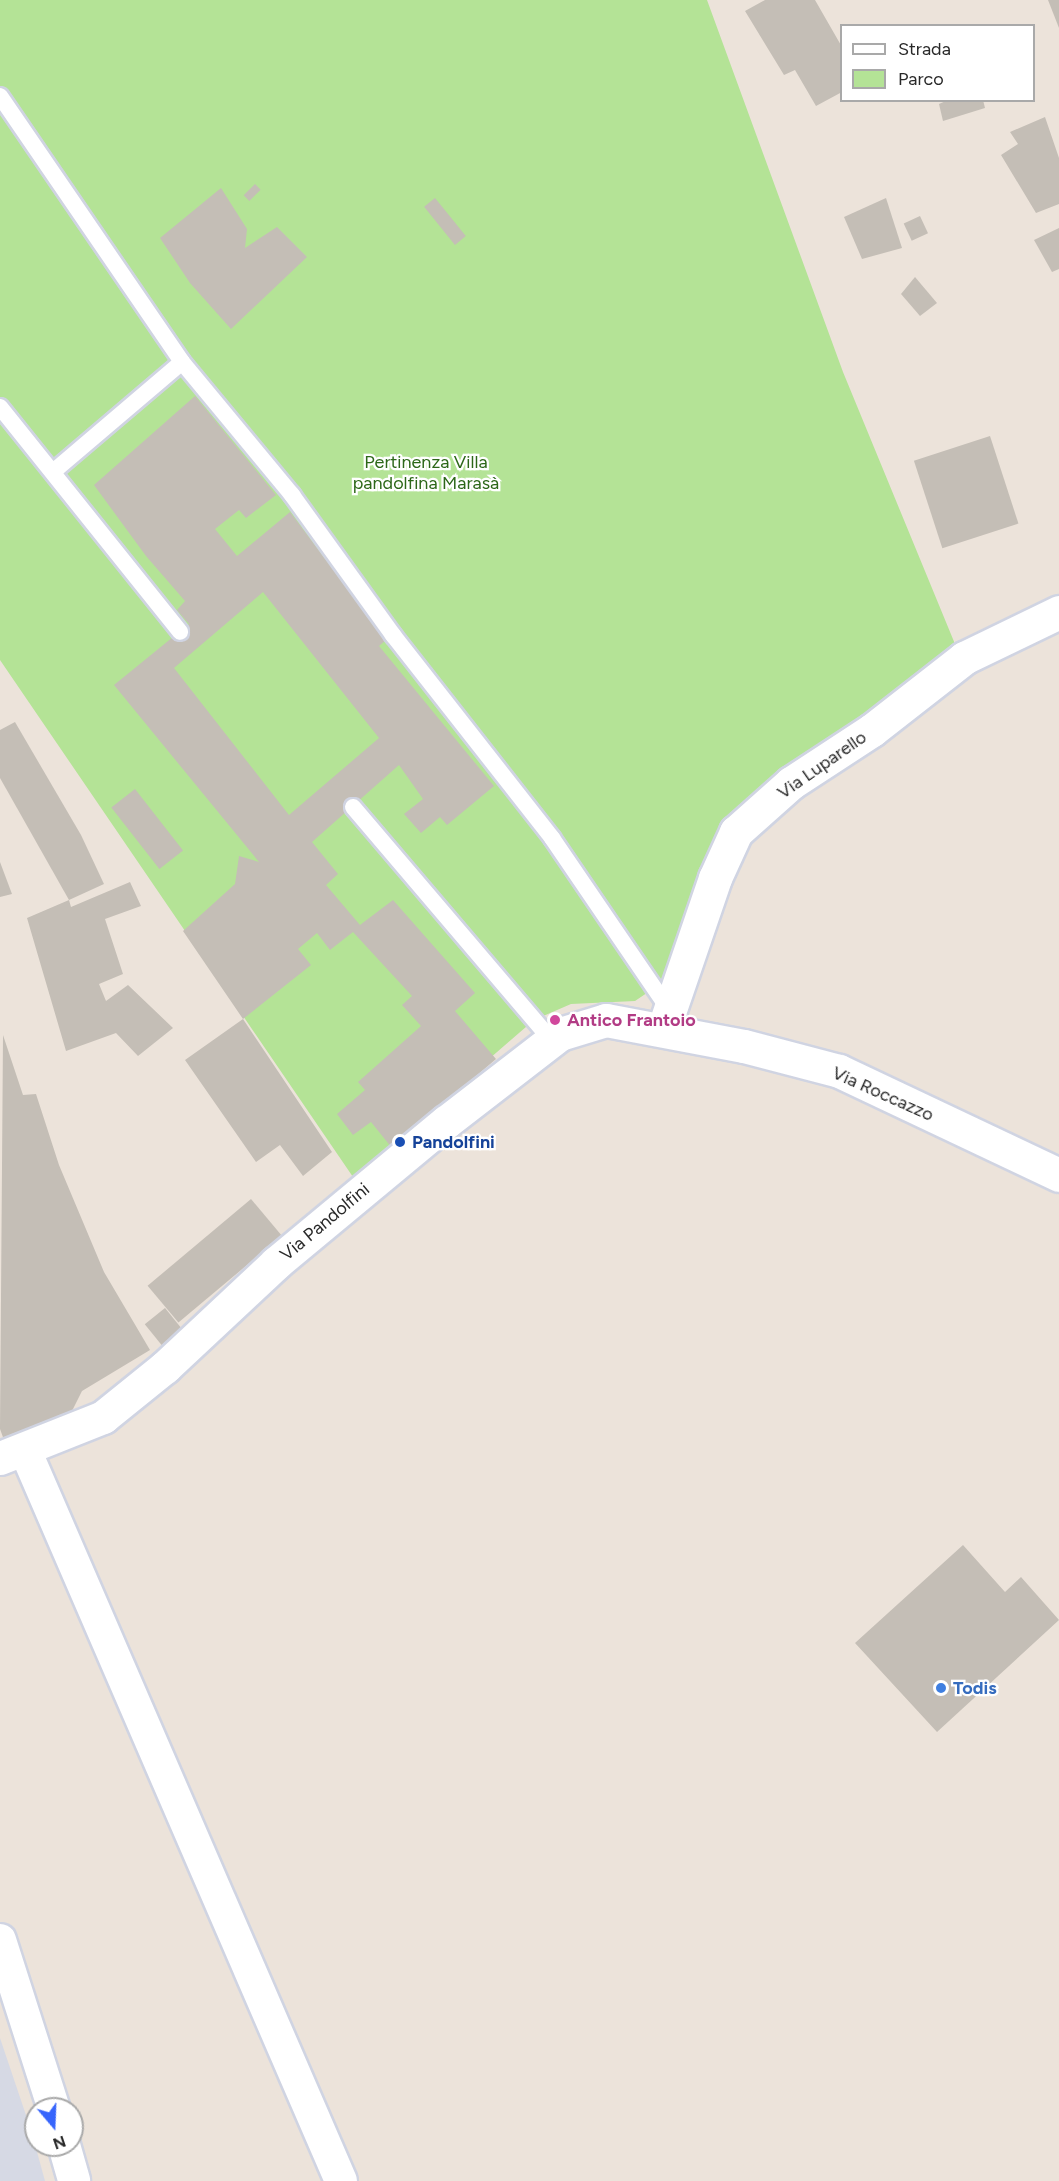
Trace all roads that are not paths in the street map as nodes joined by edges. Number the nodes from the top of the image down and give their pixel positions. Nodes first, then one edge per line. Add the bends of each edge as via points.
1 (0, 96) edge
2 (182, 362) junction
3 (0, 407) edge
4 (54, 471) junction
5 (1059, 612) edge
6 (180, 632) dead end
7 (353, 807) dead end
8 (667, 1021) junction
9 (552, 1040) junction
10 (1059, 1175) edge
11 (13, 1454) edge
12 (0, 1940) edge
13 (50, 2097) edge
14 (67, 2157) edge
15 (74, 2181) edge
16 (341, 2181) edge

1 - 2 lane
2 - 4 lane
2 - 8 lane via 292,495 393,635 552,838
3 - 4 lane
4 - 6 lane
5 - 8 street, Via Luparello via 964,658 872,730 791,783 735,832
7 - 9 lane
8 - 9 street, Via Pandolfini via 606,1020
8 - 10 street, Via Roccazzo via 839,1071
9 - 11 street, Via Pandolfini via 354,1197 276,1263 165,1367 103,1417
11 - 16 street
12 - 13 street
14 - 15 street

